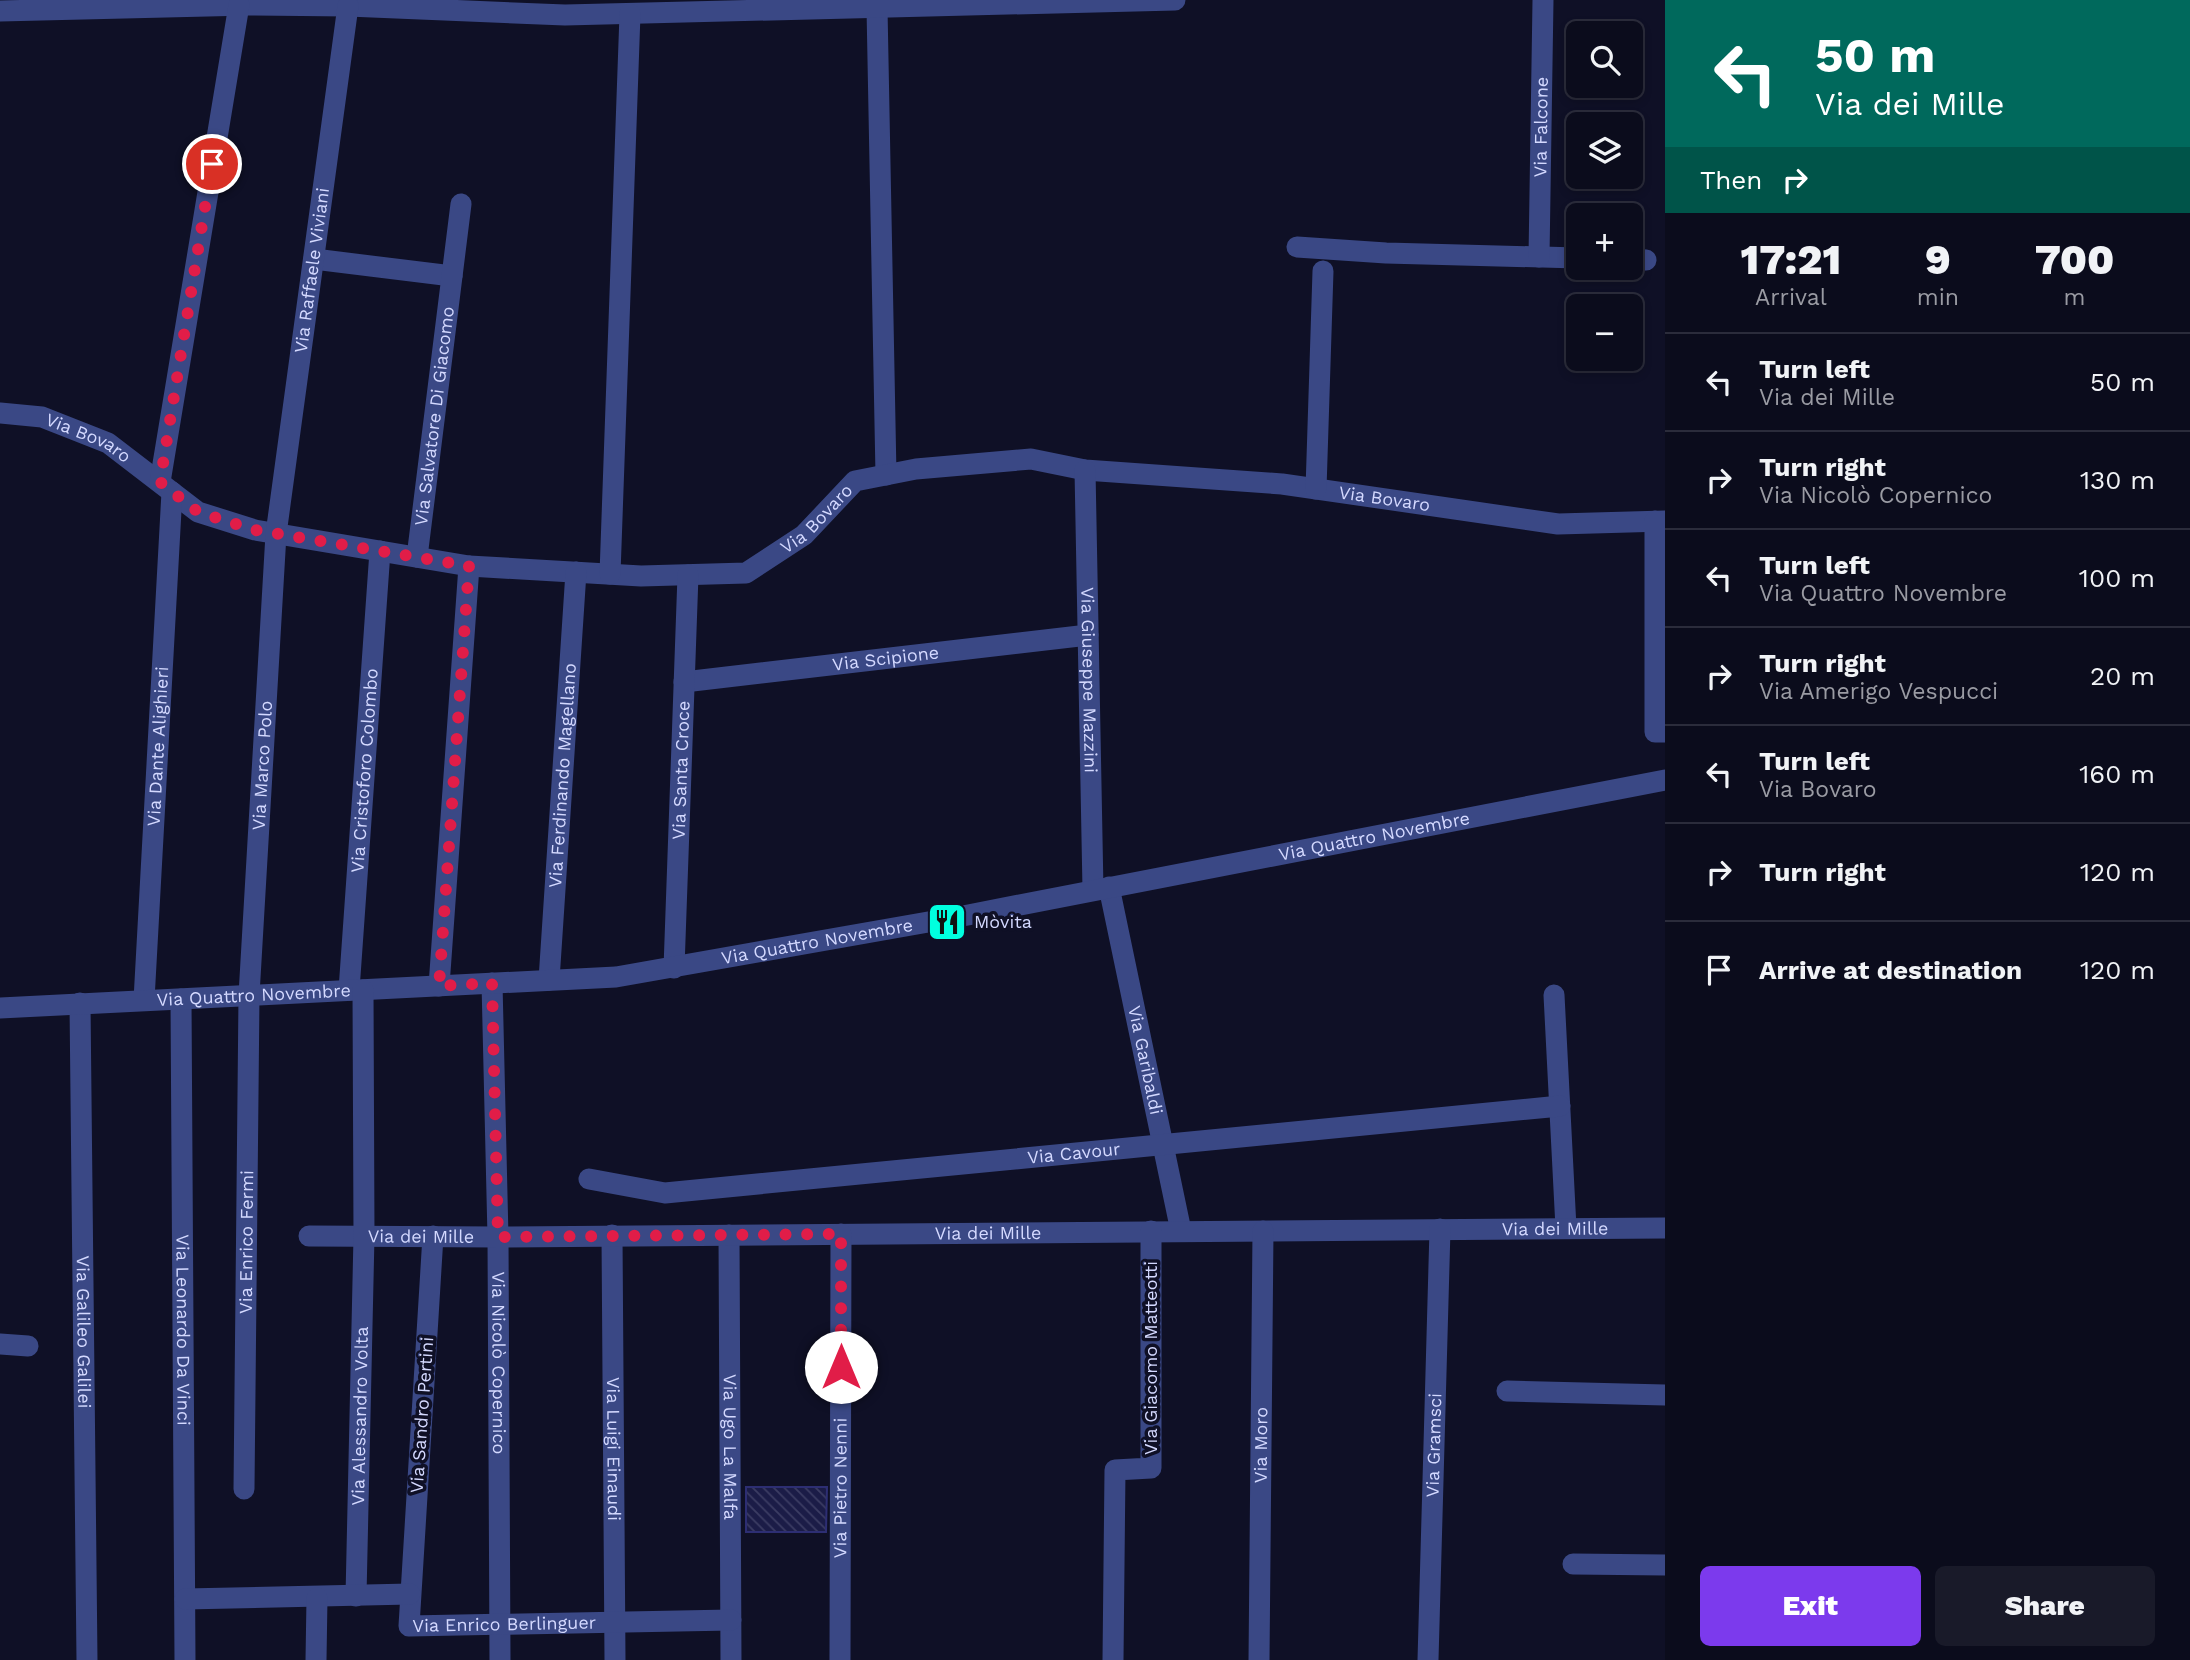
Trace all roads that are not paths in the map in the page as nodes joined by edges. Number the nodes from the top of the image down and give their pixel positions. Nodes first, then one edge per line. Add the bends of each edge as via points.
1 (1175, 0) edge
2 (1543, 0) edge
3 (1091, 1) edge
4 (246, 4) edge
5 (376, 4) edge
6 (67, 5) edge
7 (348, 6) junction
8 (877, 8) junction
9 (0, 12) edge
10 (630, 14) junction
11 (461, 204) dead end
12 (1297, 247) dead end
13 (1539, 257) junction
14 (1566, 258) edge
15 (313, 259) junction
16 (1323, 271) dead end
17 (452, 276) junction
18 (0, 413) edge
19 (1085, 470) junction
20 (886, 475) junction
21 (166, 487) junction
22 (1316, 489) junction
23 (1660, 521) edge
24 (276, 534) junction
25 (380, 551) junction
26 (418, 557) junction
27 (469, 566) junction
28 (576, 572) junction
29 (610, 574) junction
30 (688, 575) junction
31 (1088, 635) junction
32 (684, 682) junction
33 (1665, 732) edge
34 (1665, 780) edge
35 (1101, 889) junction
36 (674, 968) junction
37 (549, 980) junction
38 (492, 983) junction
39 (439, 986) junction
40 (356, 990) junction
41 (249, 995) junction
42 (1554, 995) dead end
43 (181, 999) junction
44 (144, 1000) junction
45 (80, 1003) junction
46 (0, 1007) edge
47 (1560, 1106) junction
48 (1163, 1145) junction
49 (589, 1179) dead end
50 (1566, 1228) junction
51 (1665, 1228) edge
52 (1440, 1229) junction
53 (1151, 1231) junction
54 (1181, 1231) junction
55 (1263, 1231) junction
56 (841, 1234) junction
57 (612, 1235) junction
58 (729, 1235) junction
59 (309, 1236) dead end
60 (364, 1236) junction
61 (433, 1236) junction
62 (498, 1237) junction
63 (0, 1344) edge
64 (28, 1346) dead end
65 (1507, 1391) dead end
66 (1665, 1395) edge
67 (244, 1489) dead end
68 (1573, 1564) dead end
69 (1665, 1565) edge
70 (410, 1594) junction
71 (356, 1596) junction
72 (317, 1598) junction
73 (185, 1599) junction
74 (731, 1620) junction
75 (615, 1623) junction
76 (501, 1624) junction
77 (87, 1660) edge
78 (185, 1660) edge
79 (316, 1660) edge
80 (500, 1660) edge
81 (615, 1660) edge
82 (731, 1660) edge
83 (840, 1660) edge
84 (1113, 1660) edge
85 (1259, 1660) edge
86 (1428, 1660) edge

1 - 3 street
2 - 13 street, Via Falcone
3 - 8 street
4 - 6 street
4 - 7 street
4 - 21 street, Via Dante Alighieri
5 - 7 street
5 - 10 street via 565,15
6 - 9 street
7 - 15 street, Via Raffaele Viviani
8 - 10 street
8 - 20 street
10 - 29 street
11 - 17 street, Via Salvatore Di Giacomo
12 - 13 street
13 - 14 street
15 - 17 street
15 - 24 street, Via Raffaele Viviani
16 - 22 street
17 - 26 street, Via Salvatore Di Giacomo
18 - 21 street, Via Bovaro via 42,417 108,443
19 - 20 street, Via Bovaro via 1031,459
19 - 22 street, Via Bovaro
19 - 31 street, Via Giuseppe Mazzini
20 - 30 street, Via Bovaro via 855,481 804,534 746,573
21 - 24 street, Via Bovaro via 198,512
21 - 44 street, Via Dante Alighieri
22 - 23 street, Via Bovaro via 1558,524
23 - 33 street via 1654,732
24 - 25 street, Via Bovaro
24 - 41 street, Via Marco Polo
25 - 26 street, Via Bovaro
25 - 40 street, Via Cristoforo Colombo
26 - 27 street, Via Bovaro
27 - 28 street, Via Bovaro
27 - 39 street
28 - 29 street, Via Bovaro
28 - 37 street, Via Ferdinando Magellano
29 - 30 street, Via Bovaro
30 - 32 street, Via Santa Croce
31 - 32 street, Via Scipione
31 - 35 street, Via Giuseppe Mazzini
32 - 36 street, Via Santa Croce
34 - 35 street, Via Quattro Novembre
35 - 36 street, Via Quattro Novembre
35 - 48 street, Via Garibaldi
36 - 37 street, Via Quattro Novembre
37 - 38 street, Via Quattro Novembre
38 - 39 street, Via Quattro Novembre
38 - 62 street, Via Nicolò Copernico
39 - 40 street, Via Quattro Novembre
40 - 41 street, Via Quattro Novembre
40 - 60 street, Via Cristoforo Colombo
41 - 43 street, Via Quattro Novembre
41 - 67 street, Via Enrico Fermi
42 - 47 street
43 - 44 street, Via Quattro Novembre
43 - 73 street, Via Leonardo Da Vinci
44 - 45 street, Via Quattro Novembre
45 - 46 street, Via Quattro Novembre
45 - 77 street, Via Galileo Galilei
47 - 48 street, Via Cavour
47 - 50 street
48 - 49 street, Via Cavour via 665,1194
48 - 54 street, Via Garibaldi
50 - 51 street, Via dei Mille
50 - 52 street, Via dei Mille
52 - 55 street, Via dei Mille
52 - 86 street, Via Gramsci
53 - 54 street, Via dei Mille
53 - 56 street, Via dei Mille
53 - 84 street, Via Giacomo Matteotti via 1151,1468 1115,1470
54 - 55 street, Via dei Mille
55 - 85 street, Via Moro
56 - 58 street, Via dei Mille
56 - 83 street, Via Pietro Nenni
57 - 58 street, Via dei Mille
57 - 62 street, Via dei Mille
57 - 75 street, Via Luigi Einaudi
58 - 74 street, Via Ugo La Malfa
59 - 60 street, Via dei Mille
60 - 61 street, Via dei Mille
60 - 71 street, Via Alessandro Volta
61 - 62 street, Via dei Mille
61 - 70 street, Via Sandro Pertini
62 - 76 street, Via Nicolò Copernico
63 - 64 street
65 - 66 street
68 - 69 street
70 - 71 street, Via Enrico Berlinguer
70 - 76 street, Via Enrico Berlinguer via 409,1626
71 - 72 street, Via Enrico Berlinguer
72 - 73 street, Via Enrico Berlinguer
72 - 79 street
73 - 78 street, Via Leonardo Da Vinci
74 - 75 street, Via Enrico Berlinguer
74 - 82 street, Via Ugo La Malfa
75 - 76 street, Via Enrico Berlinguer
75 - 81 street, Via Luigi Einaudi
76 - 80 street, Via Nicolò Copernico

